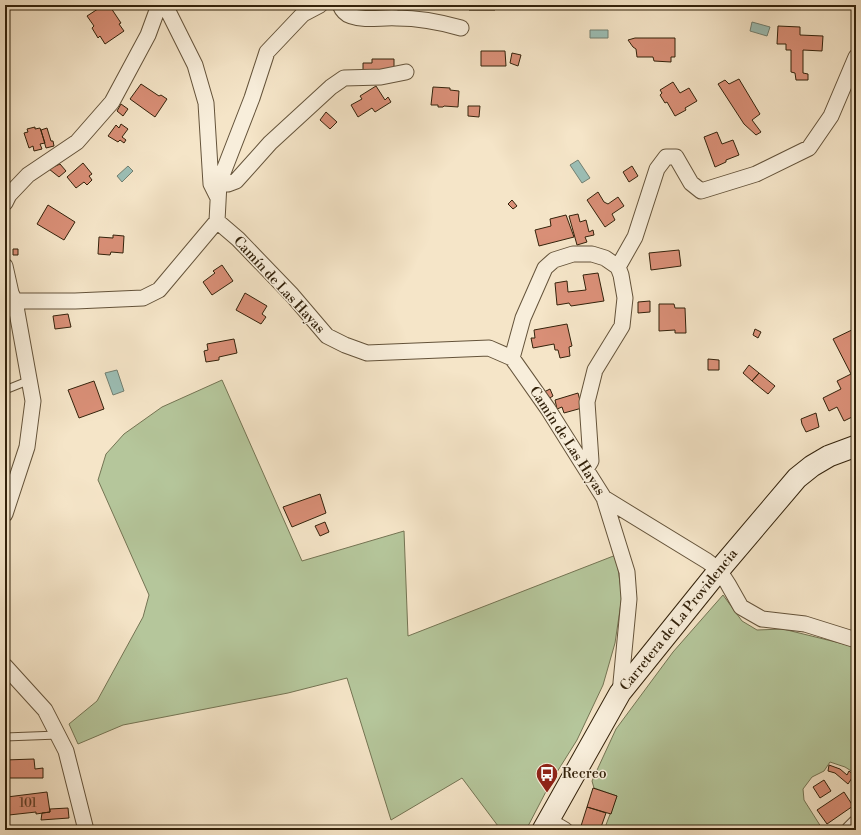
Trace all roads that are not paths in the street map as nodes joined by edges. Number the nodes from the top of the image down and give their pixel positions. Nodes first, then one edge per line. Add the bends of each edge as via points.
1 (159, 5) edge
2 (165, 5) edge
3 (320, 5) edge
4 (340, 5) edge
5 (461, 28) dead end
6 (856, 57) edge
7 (406, 72) dead end
8 (219, 191) junction
9 (5, 203) edge
10 (217, 221) junction
11 (5, 266) edge
12 (618, 267) junction
13 (10, 296) edge
14 (512, 358) junction
15 (30, 380) junction
16 (5, 390) edge
17 (856, 446) edge
18 (586, 469) junction
19 (604, 498) junction
20 (5, 514) edge
21 (719, 570) junction
22 (856, 640) edge
23 (5, 666) edge
24 (620, 693) junction
25 (58, 735) junction
26 (5, 737) edge
27 (856, 823) edge
28 (552, 827) edge
29 (86, 830) edge
30 (849, 830) edge

1 - 9 street via 148,35 112,102 77,142 28,176 9,195
2 - 8 street via 195,65 206,103 211,184
3 - 8 street via 303,14 267,52
4 - 5 street via 342,10 350,15 364,18 435,21
6 - 12 street via 832,116 809,148 756,174 701,191 692,183 676,157 666,157 657,169 635,237
7 - 8 street via 381,77 344,78 270,143 236,181
8 - 10 street
10 - 13 street via 159,290 143,298 75,301
10 - 14 street, Camín de Las Hayas via 292,295 327,336 346,345 367,353 489,348
11 - 13 street
12 - 14 street via 605,258 592,254 573,254 554,260 545,268 523,318
12 - 18 street via 625,298 622,326 595,370 587,402 591,461
13 - 15 street
14 - 18 street, Camín de Las Hayas
15 - 16 lane
15 - 20 street via 33,401 27,447
17 - 21 street, Carretera de La Providencia via 830,456 797,478
18 - 19 street, Camín de Las Hayas
19 - 21 street
19 - 24 street, Camín de Las Hayas via 627,572 629,599
21 - 22 street via 741,607 762,619 805,624
21 - 24 street, Carretera de La Providencia
23 - 25 street via 45,710
24 - 28 street, Carretera de La Providencia
25 - 26 lane
25 - 29 street via 66,751
27 - 30 street

